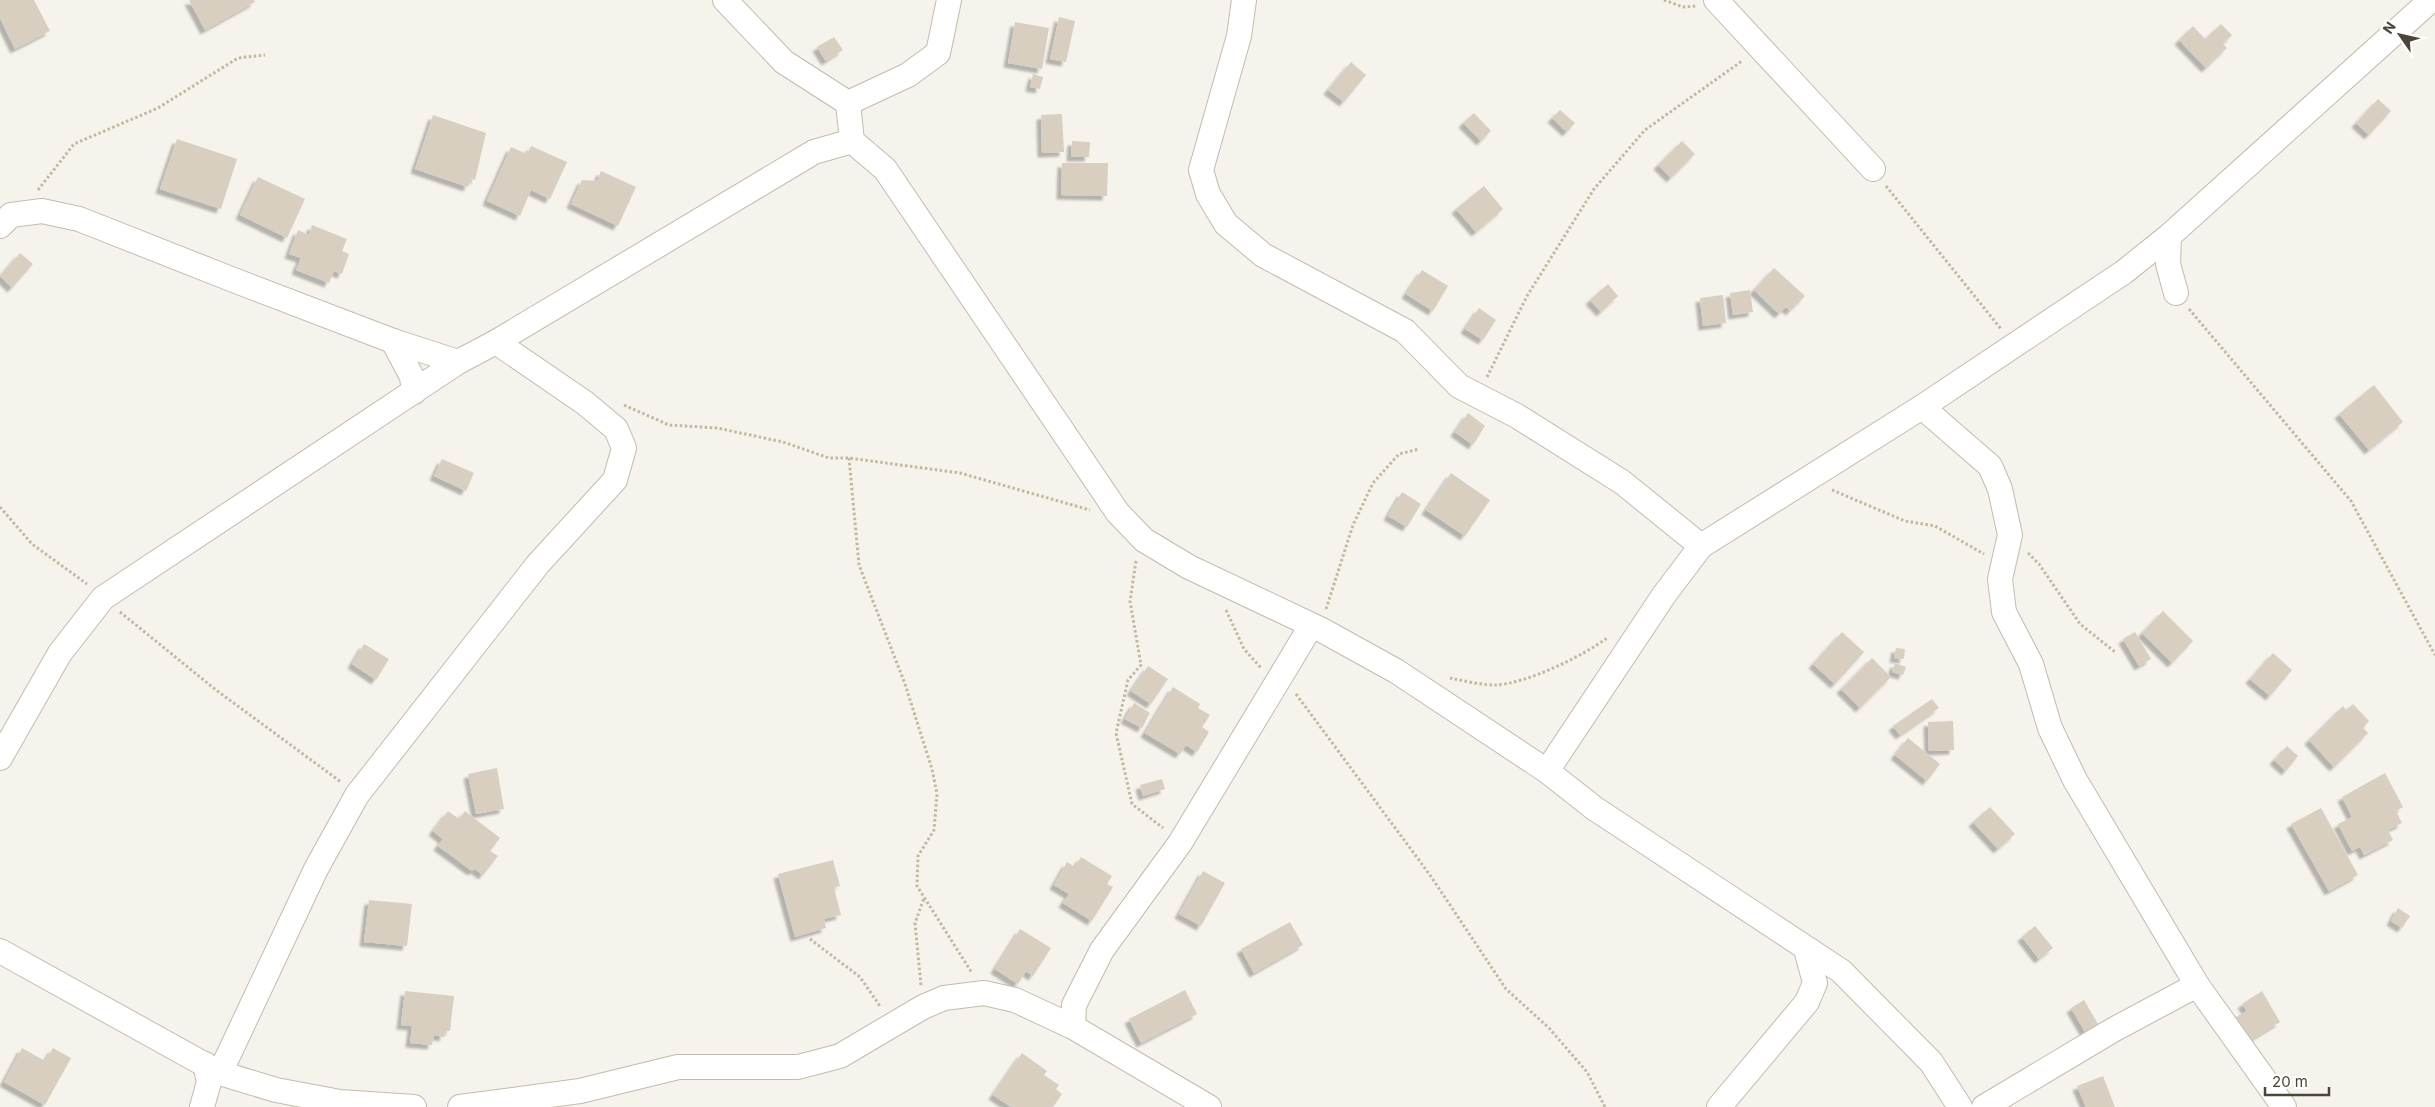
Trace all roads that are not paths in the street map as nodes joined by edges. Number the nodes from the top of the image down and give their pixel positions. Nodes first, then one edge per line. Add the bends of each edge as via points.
1 (726, 0) edge
2 (949, 0) edge
3 (1244, 0) edge
4 (1719, 3) edge
5 (2431, 3) edge
6 (848, 104) junction
7 (852, 141) junction
8 (1873, 169) road end
9 (9, 215) edge
10 (2169, 236) junction
11 (2176, 293) road end
12 (394, 340) junction
13 (496, 342) junction
14 (458, 362) junction
15 (414, 392) junction
16 (1922, 407) junction
17 (1701, 546) junction
18 (1315, 627) junction
19 (0, 758) edge
20 (1547, 771) junction
21 (1806, 949) junction
22 (0, 951) edge
23 (2197, 985) junction
24 (1073, 1027) junction
25 (212, 1069) junction
26 (202, 1107) edge
27 (414, 1107) edge
28 (460, 1107) edge
29 (1209, 1107) edge
30 (1720, 1107) edge
31 (1960, 1107) edge
32 (1984, 1107) edge
33 (2284, 1107) edge

1 - 6 street via 784,62
2 - 6 street via 938,53 908,75
3 - 17 street via 1239,36 1201,170 1208,194 1226,224 1263,255 1405,331 1459,386 1517,416 1622,482
4 - 8 street
5 - 10 street
6 - 7 street
7 - 13 street via 814,152
7 - 18 street via 885,169 1118,513 1144,540 1189,567
9 - 12 street via 42,211 79,219
10 - 11 street via 2168,264
10 - 16 street via 2124,272
12 - 14 street
12 - 15 street via 412,378
13 - 14 street
13 - 25 street via 585,403 616,429 624,448 615,480 538,564 357,795
14 - 15 street
15 - 19 street via 103,598 60,653
16 - 17 street
16 - 23 street via 1990,466 2000,489 2010,536 2000,579 2004,612 2031,664 2050,728 2075,780
17 - 20 street via 1664,595
18 - 20 street via 1396,671
18 - 24 street via 1282,675 1180,843 1102,950 1074,1005
20 - 21 street via 1594,808
21 - 30 street via 1815,983 1807,1002
21 - 31 street via 1841,971 1931,1062
22 - 25 street
23 - 32 street via 2113,1030
23 - 33 street
24 - 28 street via 1015,1000 984,993 944,998 840,1056 798,1067 678,1067 580,1091
24 - 29 street
25 - 26 street
25 - 27 street via 276,1090 340,1102

